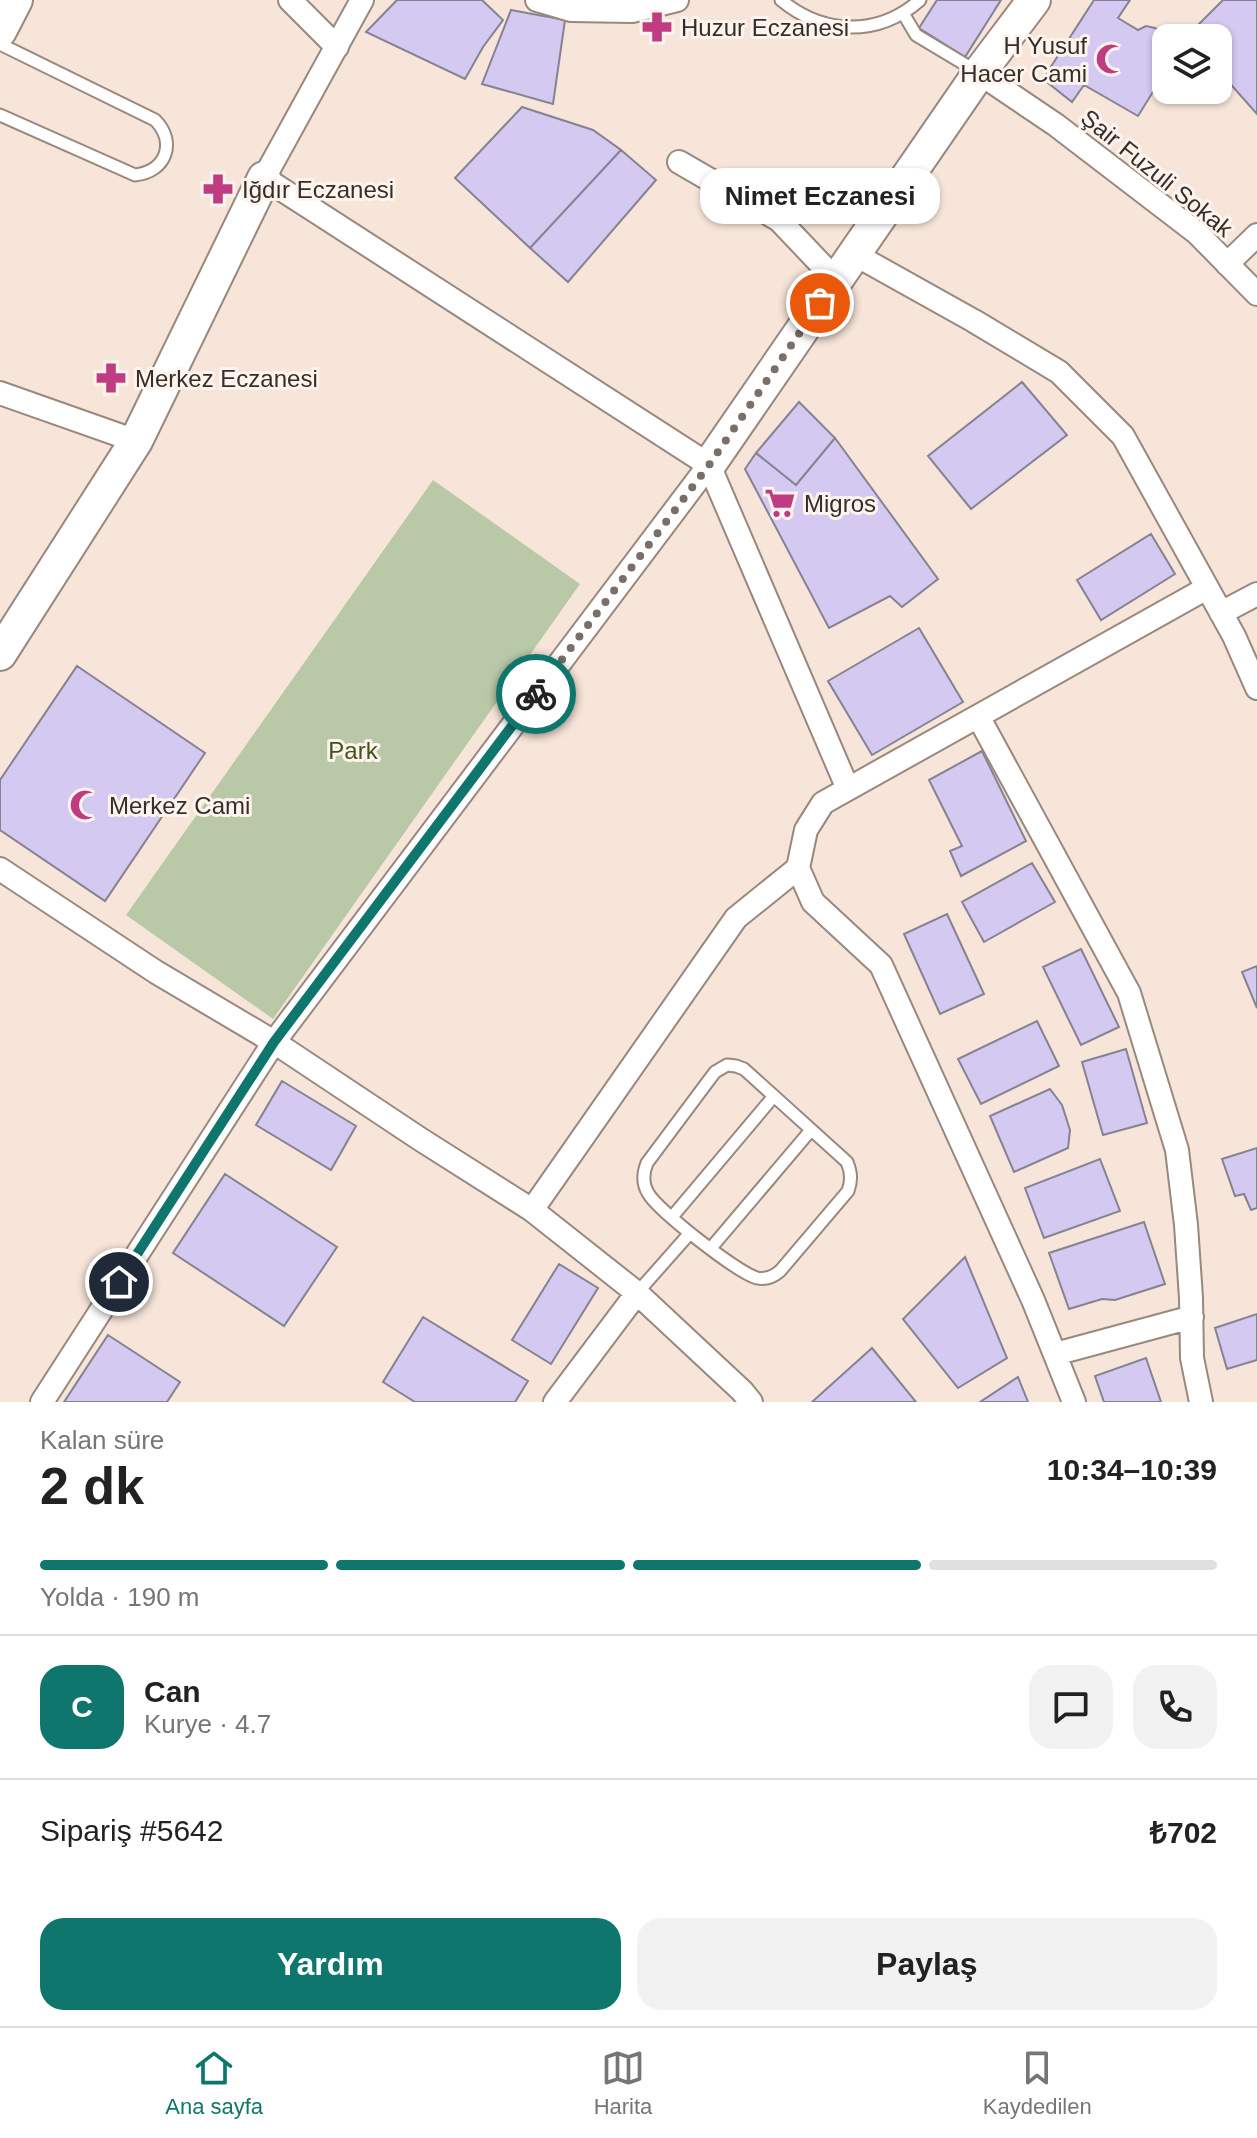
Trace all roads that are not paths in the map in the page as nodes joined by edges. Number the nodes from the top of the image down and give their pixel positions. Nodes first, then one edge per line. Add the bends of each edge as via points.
1 (16, 0) edge
2 (290, 0) edge
3 (362, 0) edge
4 (537, 0) edge
5 (677, 0) edge
6 (781, 0) edge
7 (920, 0) edge
8 (1034, 0) edge
9 (903, 13) junction
10 (0, 31) edge
11 (0, 44) edge
12 (337, 47) junction
13 (979, 73) junction
14 (0, 115) edge
15 (679, 162) dead end
16 (264, 178) junction
17 (1257, 235) edge
18 (1227, 264) junction
19 (845, 267) junction
20 (1257, 294) edge
21 (0, 393) edge
22 (136, 441) junction
23 (709, 465) junction
24 (1207, 588) junction
25 (1257, 594) edge
26 (1221, 613) junction
27 (0, 654) edge
28 (1257, 688) edge
29 (979, 718) junction
30 (848, 789) junction
31 (798, 868) junction
32 (0, 869) edge
33 (274, 1042) junction
34 (774, 1096) junction
35 (811, 1130) junction
36 (532, 1210) junction
37 (672, 1217) junction
38 (690, 1233) junction
39 (711, 1248) junction
40 (637, 1293) junction
41 (1192, 1317) junction
42 (1055, 1354) junction
43 (42, 1402) edge
44 (555, 1402) edge
45 (751, 1402) edge
46 (1074, 1402) edge
47 (1201, 1402) edge

1 - 10 street
2 - 12 street
3 - 12 street
4 - 5 street via 571,10 632,11
6 - 9 lane via 813,20 840,27 868,26
7 - 9 lane
8 - 13 street
9 - 13 lane via 916,35
11 - 14 lane via 155,120 165,135 166,154 154,170 135,175
12 - 16 street
13 - 18 street, Şair Fuzuli Sokak via 1197,233
13 - 19 street
15 - 19 street via 779,220
16 - 22 street
16 - 23 street
17 - 18 street
18 - 20 street, Şair Fuzuli Sokak
19 - 23 street
19 - 24 street via 974,321 1059,372 1123,436
21 - 22 street
22 - 27 street
23 - 30 street
23 - 33 street
24 - 26 street
24 - 29 street
25 - 26 street
26 - 28 street
29 - 30 street
29 - 41 street via 1129,993 1177,1150
30 - 31 street via 823,803 806,830
31 - 36 street via 736,918
31 - 42 street via 813,902 881,965
32 - 33 street
33 - 36 street
33 - 43 street
34 - 35 lane
34 - 37 lane
34 - 37 lane via 744,1069 727,1065 715,1072 644,1171 650,1197
35 - 39 lane
35 - 39 lane via 847,1162 848,1191 780,1271 768,1278 753,1277
36 - 40 street
37 - 38 lane
38 - 39 lane
38 - 40 lane
40 - 44 street
40 - 45 street
41 - 42 street
41 - 47 street via 1192,1358
42 - 46 street

